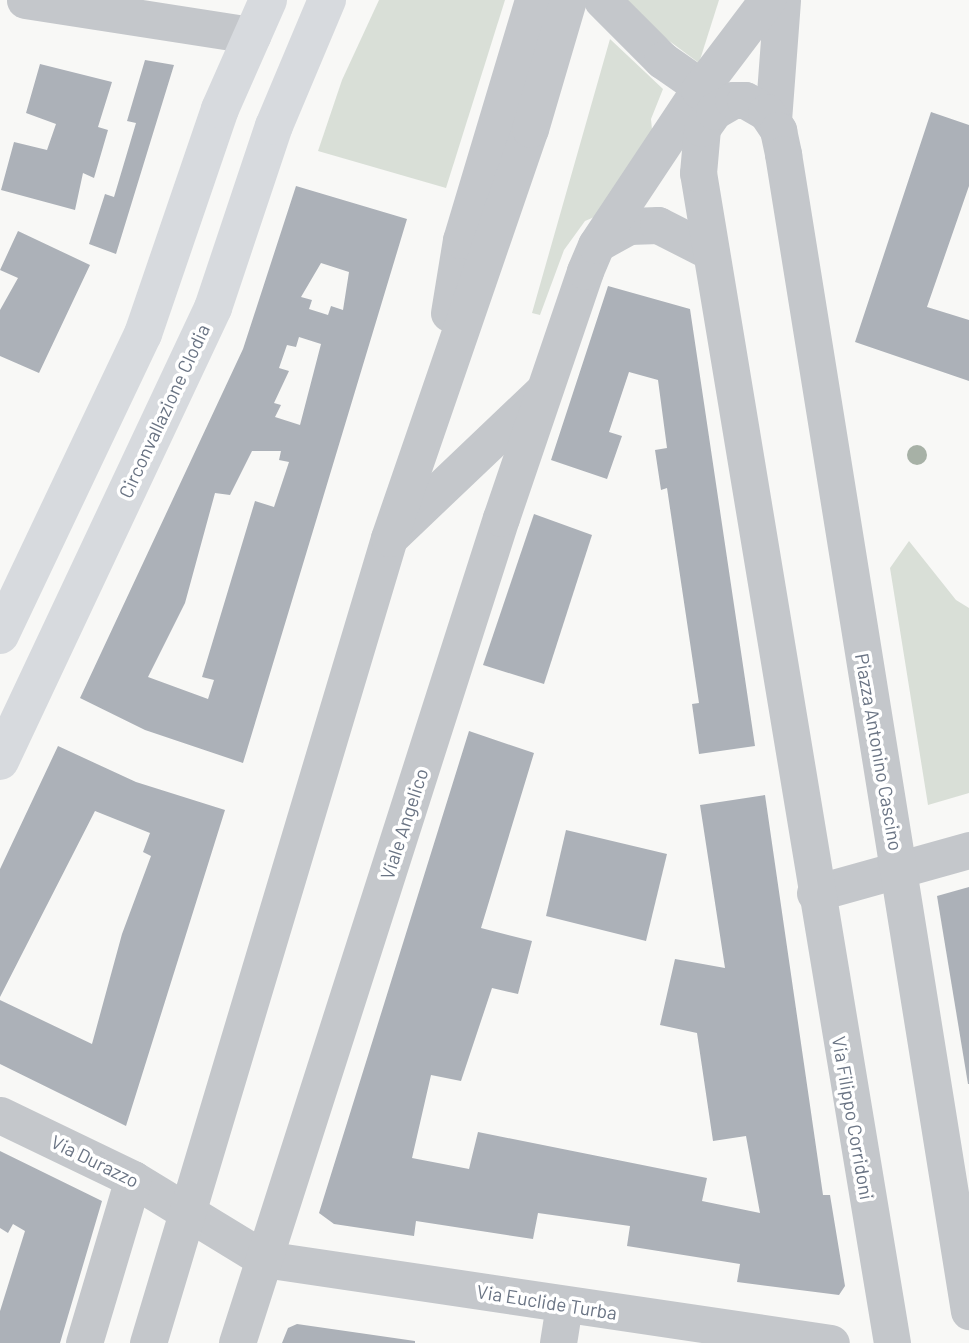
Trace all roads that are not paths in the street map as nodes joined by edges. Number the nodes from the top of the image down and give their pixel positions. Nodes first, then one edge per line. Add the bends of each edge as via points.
1 (25, 0) edge
2 (268, 0) edge
3 (327, 0) edge
4 (533, 0) edge
5 (568, 0) edge
6 (602, 0) edge
7 (767, 0) edge
8 (782, 0) edge
9 (252, 35) junction
10 (712, 96) junction
11 (773, 120) junction
12 (485, 214) junction
13 (596, 245) junction
14 (711, 252) junction
15 (545, 389) junction
16 (389, 538) junction
17 (0, 635) edge
18 (0, 761) edge
19 (969, 850) edge
20 (900, 870) junction
21 (815, 893) junction
22 (0, 1115) edge
23 (133, 1179) junction
24 (188, 1211) junction
25 (250, 1253) junction
26 (564, 1305) junction
27 (969, 1311) edge
28 (84, 1343) edge
29 (148, 1343) edge
30 (237, 1343) edge
31 (558, 1343) edge
32 (831, 1343) edge
33 (892, 1343) edge

1 - 9 street
2 - 9 main road
3 - 18 main road, Circonvallazione Clodia via 303,52 214,308
4 - 12 street
5 - 12 street
6 - 10 street
7 - 10 street
8 - 11 street
9 - 17 main road via 220,109 142,334
10 - 11 street via 745,100
10 - 13 street, Viale Angelico
10 - 14 street via 697,140
11 - 20 street, Piazza Antonino Cascino via 783,154
12 - 16 street, Viale Angelico via 435,396
13 - 14 street via 629,226 658,225
13 - 15 street, Viale Angelico
14 - 21 street
15 - 16 street, Viale Angelico
15 - 25 street, Viale Angelico
16 - 24 street, Viale Angelico
19 - 20 street
20 - 21 street, Piazza Antonino Cascino
20 - 27 street
21 - 33 street, Via Filippo Corridoni
22 - 23 street, Via Durazzo
23 - 24 street, Via Durazzo
23 - 28 street
24 - 25 street
24 - 29 street, Viale Angelico
25 - 26 street, Via Euclide Turba
25 - 30 street, Viale Angelico
26 - 31 street
26 - 32 street, Via Euclide Turba

